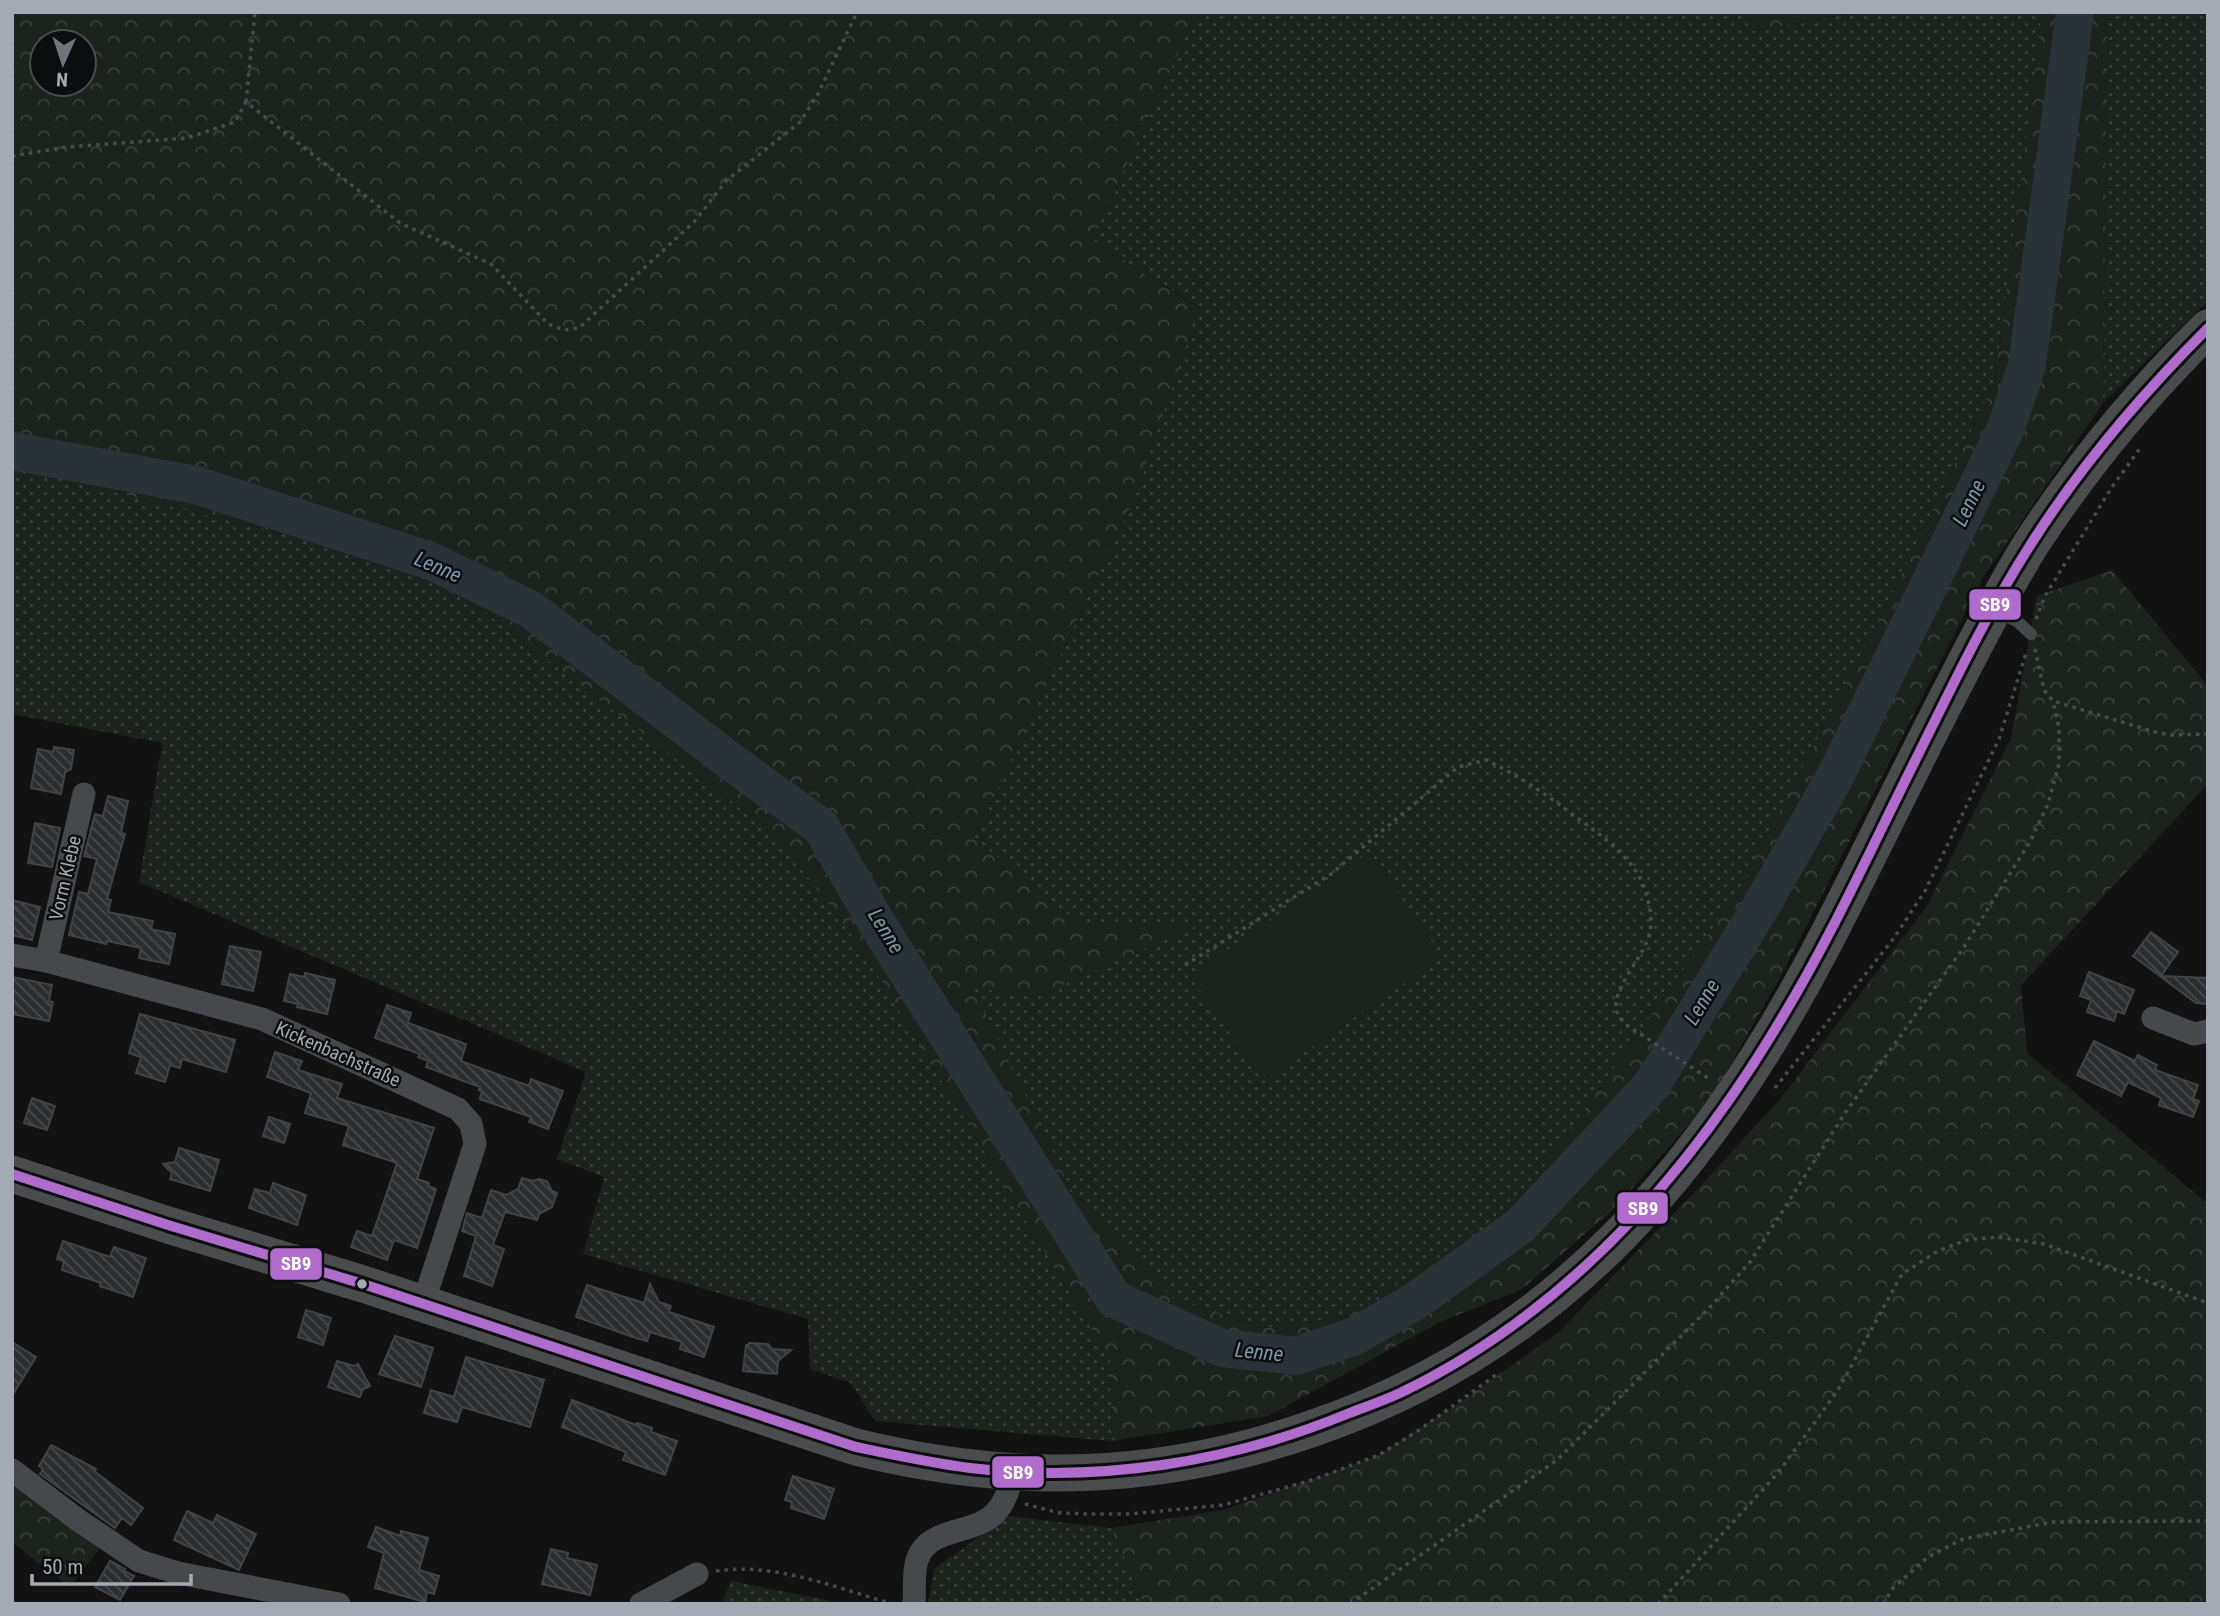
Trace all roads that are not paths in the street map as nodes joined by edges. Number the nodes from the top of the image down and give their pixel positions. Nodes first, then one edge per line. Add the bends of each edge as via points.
1 (2208, 328) edge
2 (1993, 609) junction
3 (2031, 634) road end
4 (84, 794) dead end
5 (12, 954) edge
6 (46, 961) junction
7 (2153, 1018) dead end
8 (2208, 1031) edge
9 (12, 1174) edge
10 (423, 1304) junction
11 (12, 1469) edge
12 (1008, 1486) junction
13 (697, 1574) road end
14 (339, 1604) edge
15 (641, 1604) edge
16 (914, 1604) edge

1 - 2 main road via 2144,394 2072,483
2 - 3 lane
2 - 12 main road via 1787,1012 1716,1124 1597,1260 1558,1294 1451,1367 1338,1420 1214,1458 1063,1474
4 - 6 street, Vorm Klebe
5 - 6 street, Kickenbachstraße
6 - 10 street, Kickenbachstraße via 262,1020 458,1109 471,1124 475,1144
7 - 8 street via 2194,1034
9 - 10 main road
10 - 12 main road via 856,1447
11 - 14 street via 139,1561 178,1573
12 - 16 street via 995,1514 953,1531 923,1550 917,1560
13 - 15 street

